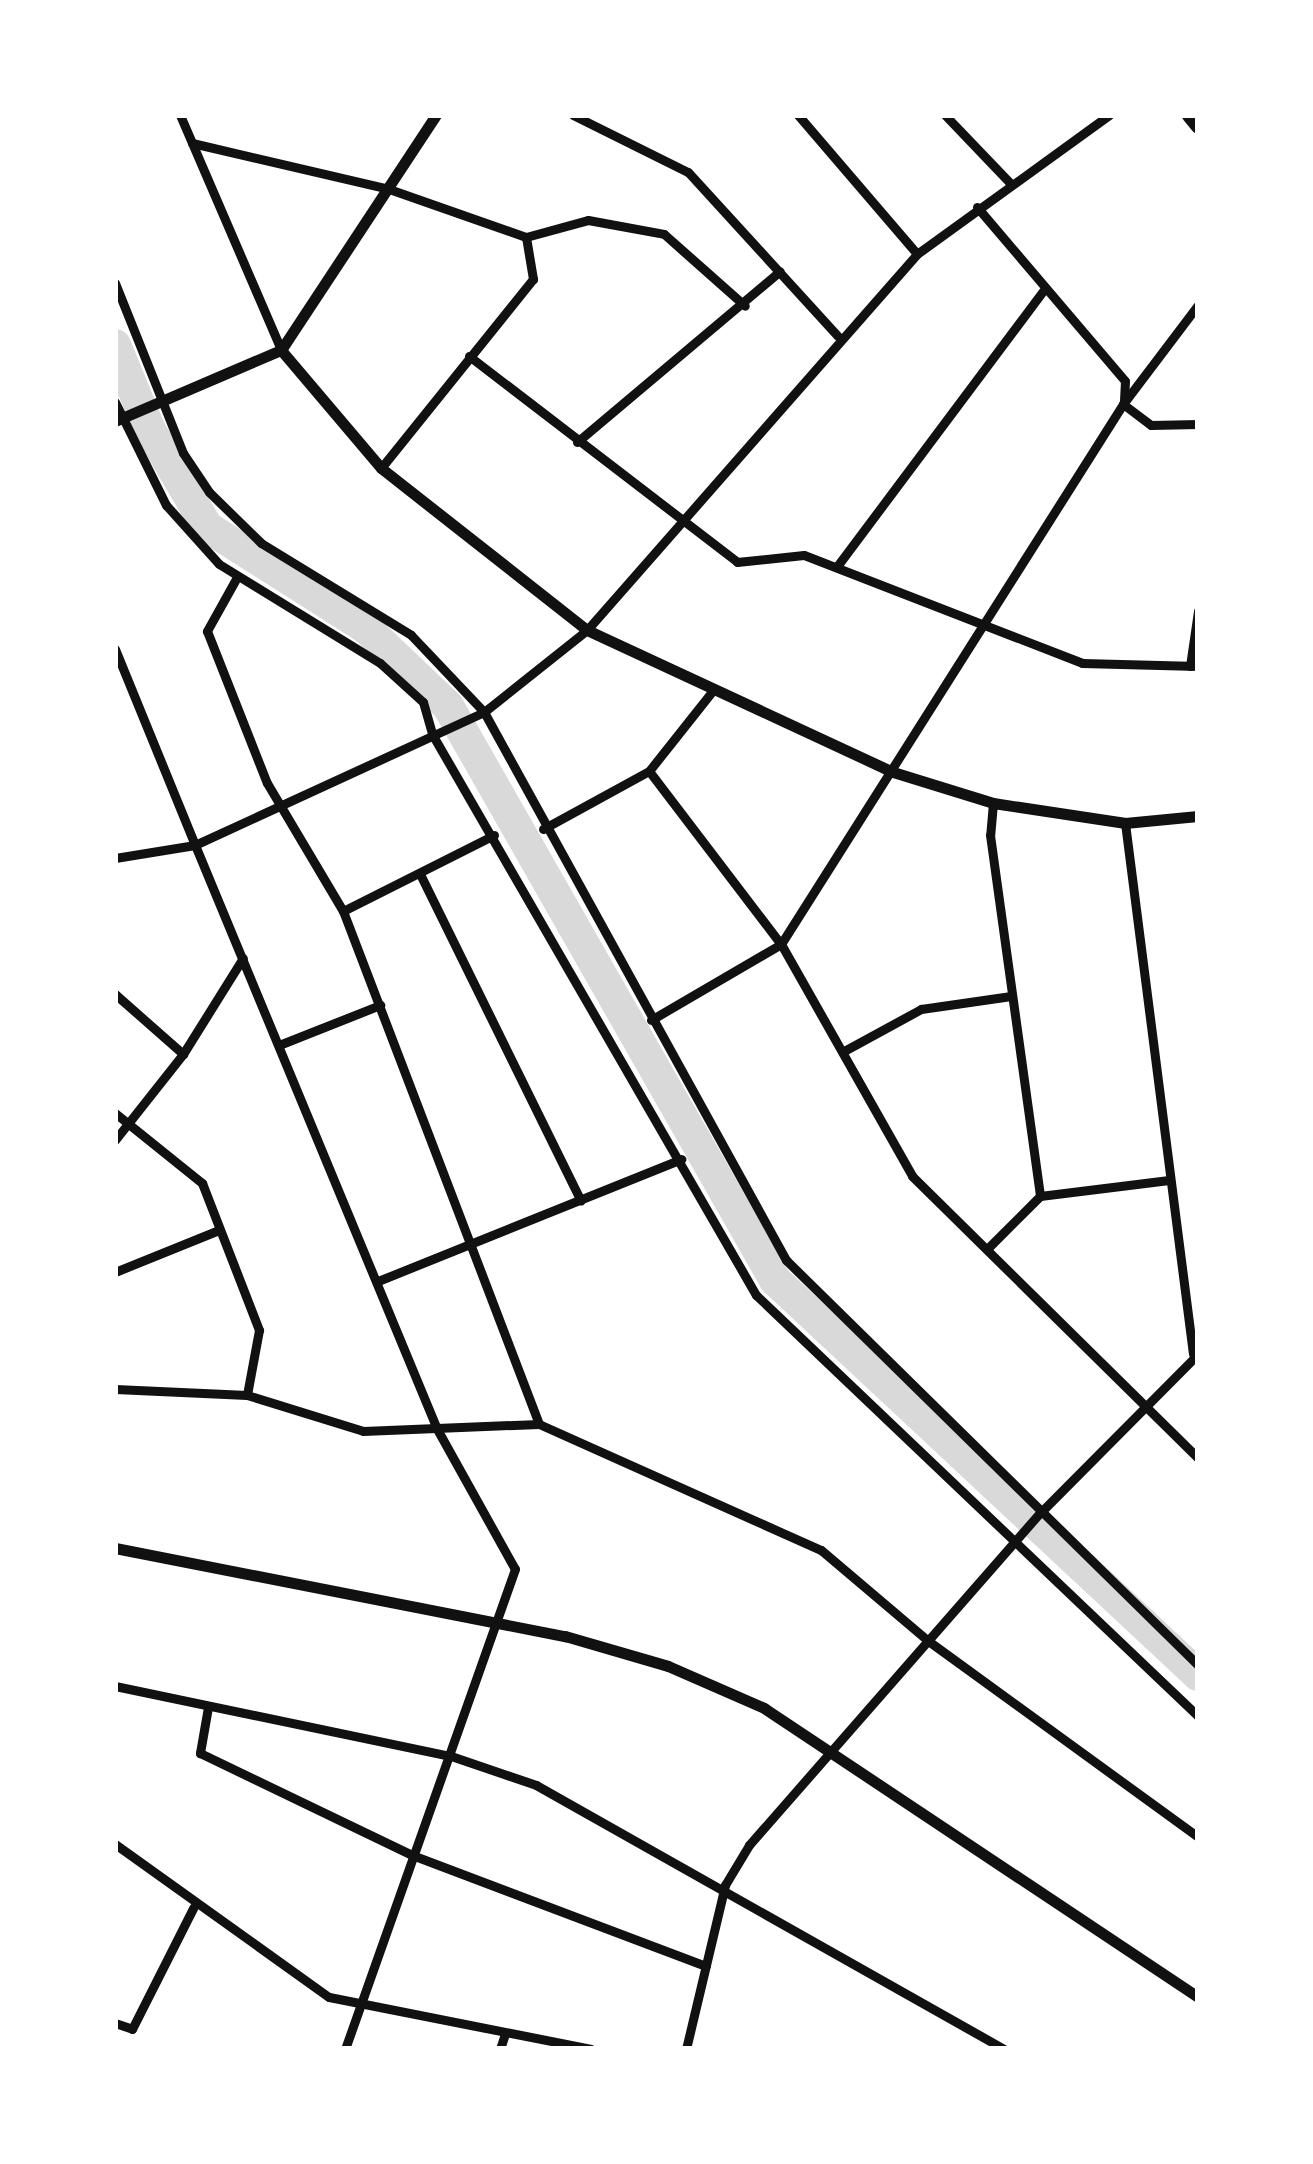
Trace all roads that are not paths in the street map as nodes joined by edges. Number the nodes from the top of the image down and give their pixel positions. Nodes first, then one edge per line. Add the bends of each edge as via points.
1 (180, 115) edge
2 (436, 115) edge
3 (572, 115) edge
4 (798, 115) edge
5 (945, 115) edge
6 (1109, 115) edge
7 (1189, 115) edge
8 (1198, 126) edge
9 (192, 143) junction
10 (1010, 183) junction
11 (389, 189) junction
12 (977, 207) junction
13 (526, 238) junction
14 (916, 254) junction
15 (780, 272) junction
16 (115, 282) edge
17 (1043, 292) junction
18 (1198, 305) edge
19 (745, 306) junction
20 (838, 336) junction
21 (281, 350) junction
22 (469, 356) junction
23 (115, 402) edge
24 (161, 402) junction
25 (1123, 404) junction
26 (122, 417) edge
27 (1198, 424) edge
28 (578, 442) junction
29 (381, 468) junction
30 (679, 524) junction
31 (838, 565) junction
32 (237, 577) junction
33 (1198, 611) edge
34 (986, 626) junction
35 (587, 630) junction
36 (115, 649) edge
37 (1194, 666) edge
38 (714, 689) junction
39 (484, 712) junction
40 (432, 734) junction
41 (649, 771) junction
42 (893, 772) junction
43 (993, 803) junction
44 (282, 805) junction
45 (1198, 816) edge
46 (1125, 823) junction
47 (543, 829) junction
48 (494, 835) junction
49 (195, 846) junction
50 (115, 858) edge
51 (420, 874) junction
52 (343, 911) junction
53 (781, 944) junction
54 (243, 958) junction
55 (115, 994) edge
56 (1012, 996) junction
57 (380, 1006) junction
58 (651, 1020) junction
59 (280, 1046) junction
60 (844, 1051) junction
61 (183, 1054) junction
62 (115, 1113) edge
63 (129, 1123) junction
64 (115, 1140) edge
65 (680, 1159) junction
66 (1169, 1180) junction
67 (1040, 1196) junction
68 (581, 1201) junction
69 (219, 1230) junction
70 (474, 1244) junction
71 (987, 1248) junction
72 (115, 1272) edge
73 (378, 1282) junction
74 (1195, 1354) edge
75 (115, 1390) edge
76 (248, 1394) junction
77 (1144, 1405) junction
78 (539, 1424) junction
79 (436, 1429) junction
80 (1198, 1458) edge
81 (1040, 1513) junction
82 (1014, 1542) junction
83 (115, 1548) edge
84 (498, 1622) junction
85 (927, 1640) junction
86 (1198, 1665) edge
87 (115, 1686) edge
88 (208, 1707) junction
89 (1198, 1716) edge
90 (831, 1752) junction
91 (451, 1756) junction
92 (1198, 1837) edge
93 (115, 1844) edge
94 (412, 1856) junction
95 (725, 1886) junction
96 (194, 1908) junction
97 (706, 1966) junction
98 (1198, 1997) edge
99 (360, 2006) junction
100 (115, 2023) edge
101 (505, 2034) junction
102 (345, 2049) edge
103 (500, 2049) edge
104 (590, 2049) edge
105 (686, 2049) edge
106 (1004, 2049) edge

1 - 9 street
2 - 11 street
3 - 15 street via 688,172
4 - 14 street
5 - 10 street
6 - 10 street
7 - 8 main road
9 - 11 street
9 - 21 street
10 - 12 street
11 - 13 street
11 - 21 street
12 - 14 street
12 - 17 street
13 - 19 street via 588,220 664,234
13 - 22 street via 532,279
14 - 20 street
15 - 19 street
15 - 20 street
16 - 24 street
17 - 25 street via 1126,381
17 - 31 street
18 - 25 street
19 - 28 street
20 - 30 street
21 - 24 street
21 - 29 street
22 - 28 street
22 - 29 street
23 - 26 street
24 - 26 street
24 - 39 street via 194,474 239,524 411,634
25 - 27 street via 1151,425
25 - 34 street
26 - 32 street via 166,505
28 - 30 street
29 - 35 street
30 - 31 street via 737,562 804,555
30 - 35 street
31 - 34 street
32 - 40 street via 380,662 424,702
32 - 44 street via 207,630
33 - 37 street
34 - 37 street via 1082,663
34 - 42 street
35 - 38 street
35 - 39 street
36 - 49 street
38 - 41 street
38 - 42 street
39 - 40 street
39 - 47 street
40 - 44 street
40 - 48 street
41 - 47 street
41 - 53 street
42 - 43 street
42 - 53 street
43 - 46 street
43 - 56 street
44 - 49 street
44 - 52 street
45 - 46 street
46 - 66 street
47 - 58 street
48 - 51 street
48 - 65 street
49 - 50 street
49 - 54 street
51 - 52 street
51 - 68 street
52 - 57 street
53 - 58 street
53 - 60 street
54 - 59 street
54 - 61 street
55 - 61 street
56 - 60 street via 921,1009
56 - 67 street
57 - 59 street
57 - 70 street
58 - 81 street via 786,1260
59 - 73 street
60 - 71 street via 912,1176
61 - 63 street
62 - 63 street
63 - 64 street
63 - 69 street via 202,1183
65 - 68 street
65 - 82 street via 756,1295
66 - 67 street
66 - 74 street
67 - 71 street
68 - 70 street
69 - 72 street
69 - 76 street via 259,1330
70 - 73 street
70 - 78 street
71 - 77 street
73 - 79 street
74 - 77 street
75 - 76 street
76 - 79 street via 363,1431
77 - 80 street
77 - 81 street
78 - 79 street
78 - 85 street via 821,1550
79 - 84 street via 515,1568
81 - 82 street
81 - 86 street
82 - 85 street
82 - 89 street
83 - 84 street
84 - 90 street via 668,1666 764,1708
84 - 91 street
85 - 90 street
85 - 92 street
87 - 88 street
88 - 91 street
88 - 94 street via 200,1753
90 - 95 street via 808,1767
90 - 98 street
91 - 94 street
91 - 95 street via 536,1785
93 - 96 street
94 - 97 street
94 - 99 street
95 - 97 street
95 - 106 street
96 - 99 street via 329,1996
96 - 100 street via 132,2029
97 - 105 street
99 - 101 street
99 - 102 street
101 - 103 street
101 - 104 street

